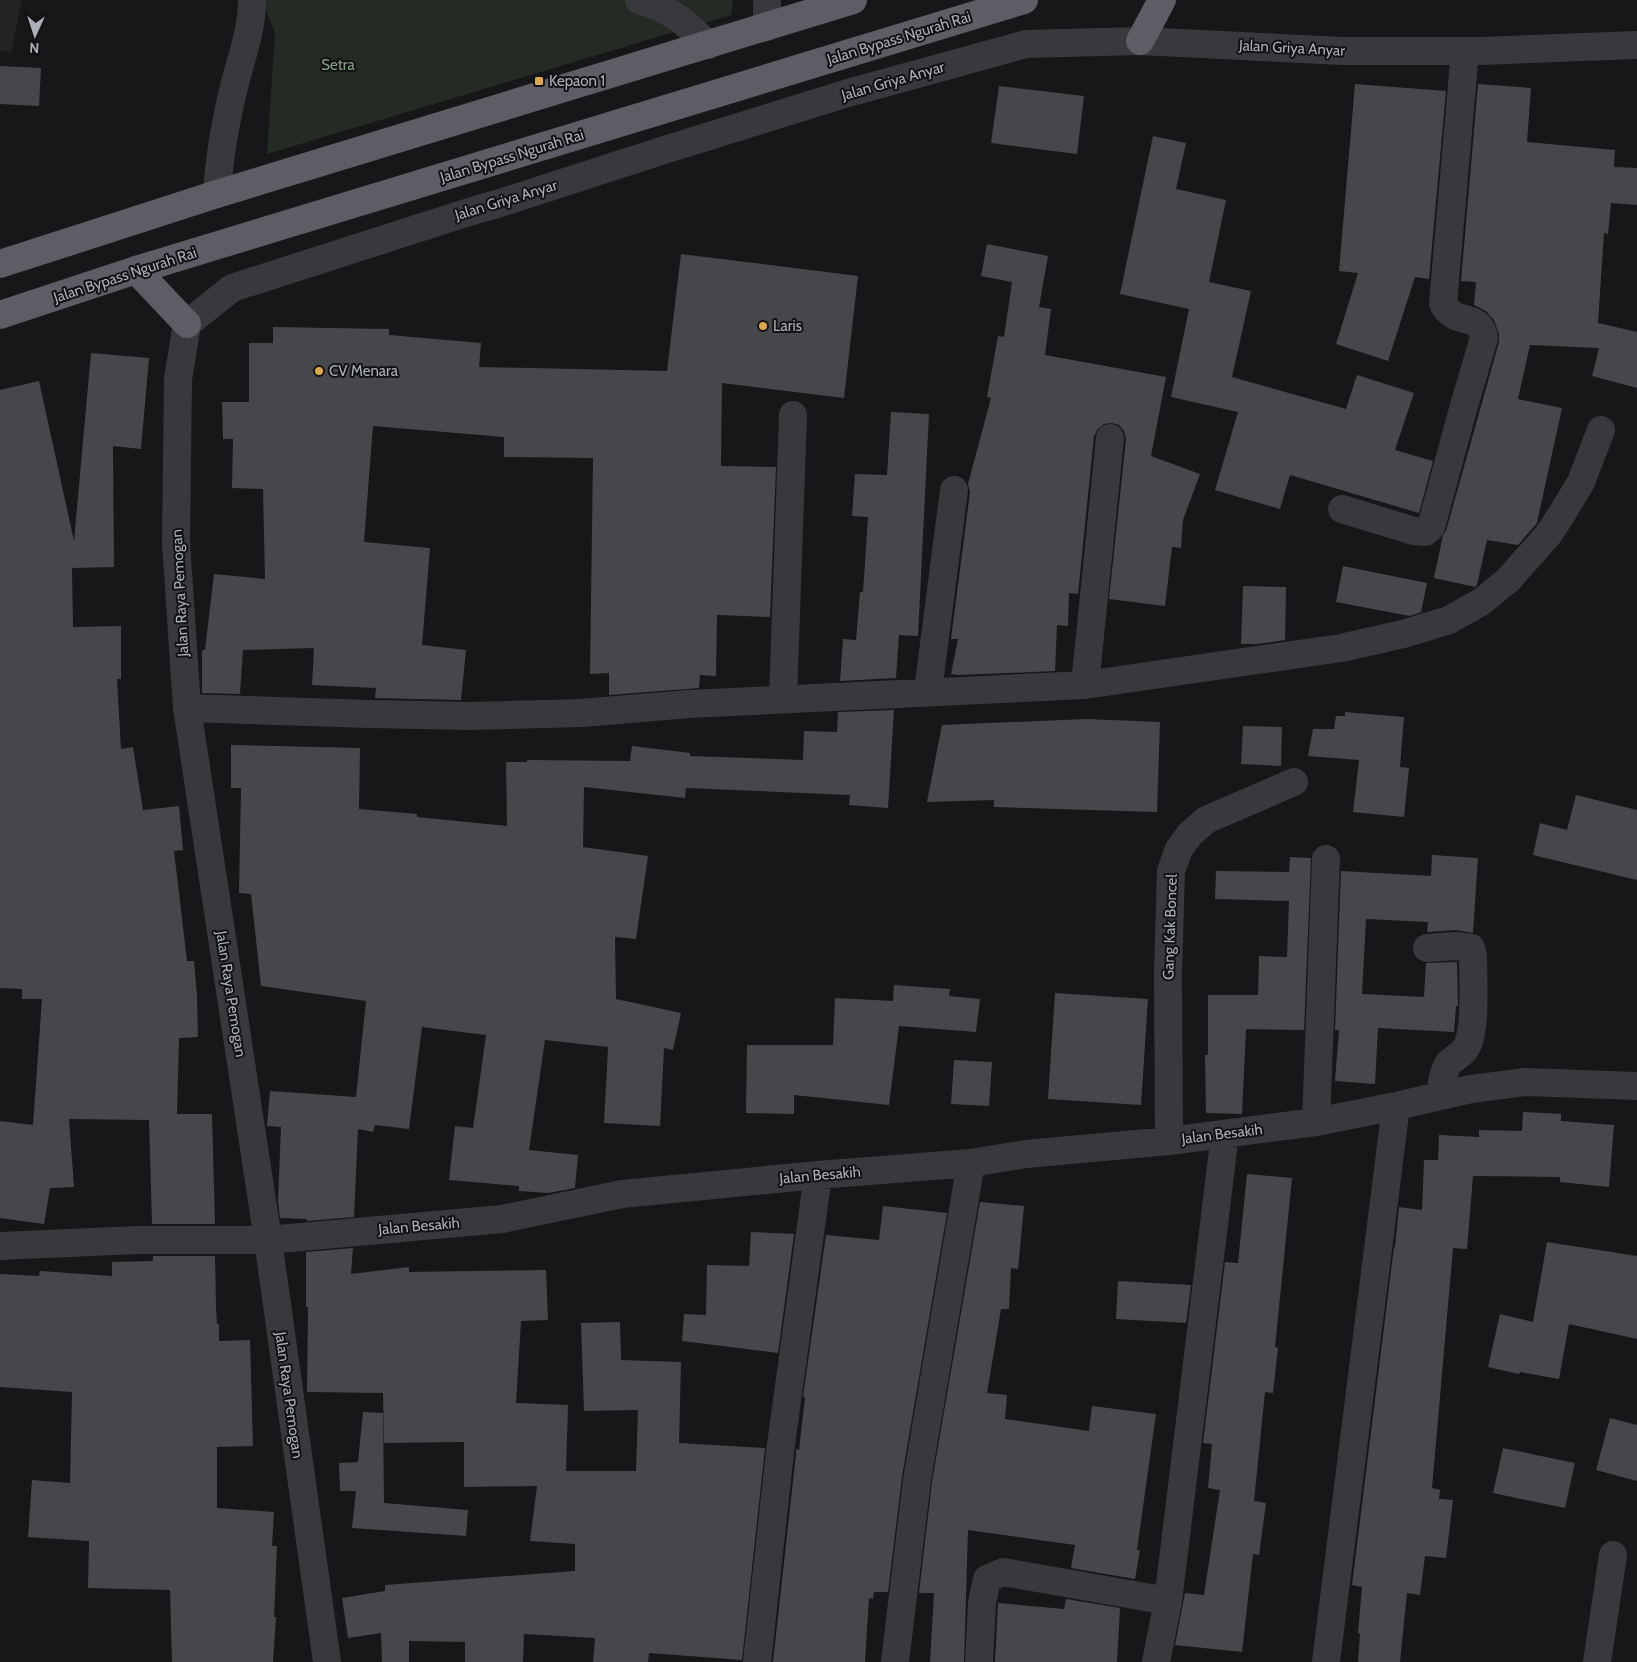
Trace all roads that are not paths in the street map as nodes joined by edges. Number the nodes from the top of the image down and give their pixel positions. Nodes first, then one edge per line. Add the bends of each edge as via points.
1 (252, 0) edge
2 (639, 0) edge
3 (766, 0) edge
4 (853, 0) edge
5 (1024, 0) edge
6 (1162, 0) edge
7 (767, 27) junction
8 (1140, 42) junction
9 (708, 45) junction
10 (1637, 45) edge
11 (1465, 51) junction
12 (217, 194) junction
13 (0, 264) edge
14 (136, 270) junction
15 (0, 315) edge
16 (187, 324) junction
17 (793, 415) dead end
18 (1601, 430) dead end
19 (1110, 438) dead end
20 (954, 490) dead end
21 (1342, 509) dead end
22 (1085, 685) junction
23 (928, 691) junction
24 (783, 699) junction
25 (187, 708) junction
26 (1294, 782) dead end
27 (1326, 859) dead end
28 (1427, 948) dead end
29 (1637, 1086) edge
30 (1440, 1096) junction
31 (1396, 1106) junction
32 (1316, 1122) junction
33 (1225, 1134) junction
34 (1169, 1141) junction
35 (971, 1163) junction
36 (818, 1175) junction
37 (268, 1240) junction
38 (0, 1246) edge
39 (1613, 1554) dead end
40 (1168, 1601) junction
41 (327, 1662) edge
42 (757, 1662) edge
43 (895, 1662) edge
44 (979, 1662) edge
45 (1156, 1662) edge
46 (1326, 1662) edge
47 (1597, 1662) edge

1 - 12 street via 248,37 219,163
2 - 9 street via 655,4 689,25
3 - 7 street
4 - 7 highway
5 - 14 highway, Jalan Bypass Ngurah Rai
6 - 8 highway
7 - 9 highway
8 - 11 street, Jalan Griya Anyar via 1343,52
8 - 16 street, Jalan Griya Anyar via 1026,44 848,93 232,288
9 - 12 highway
10 - 11 street, Jalan Griya Anyar
11 - 21 street via 1443,303 1453,316 1478,323 1484,338 1431,527 1425,532 1414,530
12 - 13 highway
14 - 15 highway, Jalan Bypass Ngurah Rai
14 - 16 highway
16 - 25 street, Jalan Raya Pemogan via 178,379 176,542
17 - 24 street
18 - 22 street via 1582,482 1548,535 1508,580 1481,602 1448,620 1341,648
19 - 22 street
20 - 23 street
22 - 23 street
23 - 24 street
24 - 25 street via 581,713 470,716
25 - 37 street, Jalan Raya Pemogan
26 - 34 street, Gang Kak Boncel via 1206,820 1179,849 1171,871
27 - 32 street
28 - 30 street via 1471,948 1473,955 1473,1011 1469,1042 1445,1069
29 - 30 street, Jalan Besakih via 1526,1082 1471,1088
30 - 31 street, Jalan Besakih
31 - 32 street, Jalan Besakih
31 - 46 street
32 - 33 street, Jalan Besakih
33 - 34 street, Jalan Besakih
33 - 40 street
34 - 35 street, Jalan Besakih via 1026,1154
35 - 36 street, Jalan Besakih
35 - 43 street via 918,1480
36 - 37 street, Jalan Besakih via 622,1194 502,1219
36 - 42 street via 780,1452
37 - 38 street, Jalan Besakih via 138,1240
37 - 41 street, Jalan Raya Pemogan
39 - 47 street
40 - 44 street via 1003,1572 987,1579 982,1603
40 - 45 street

